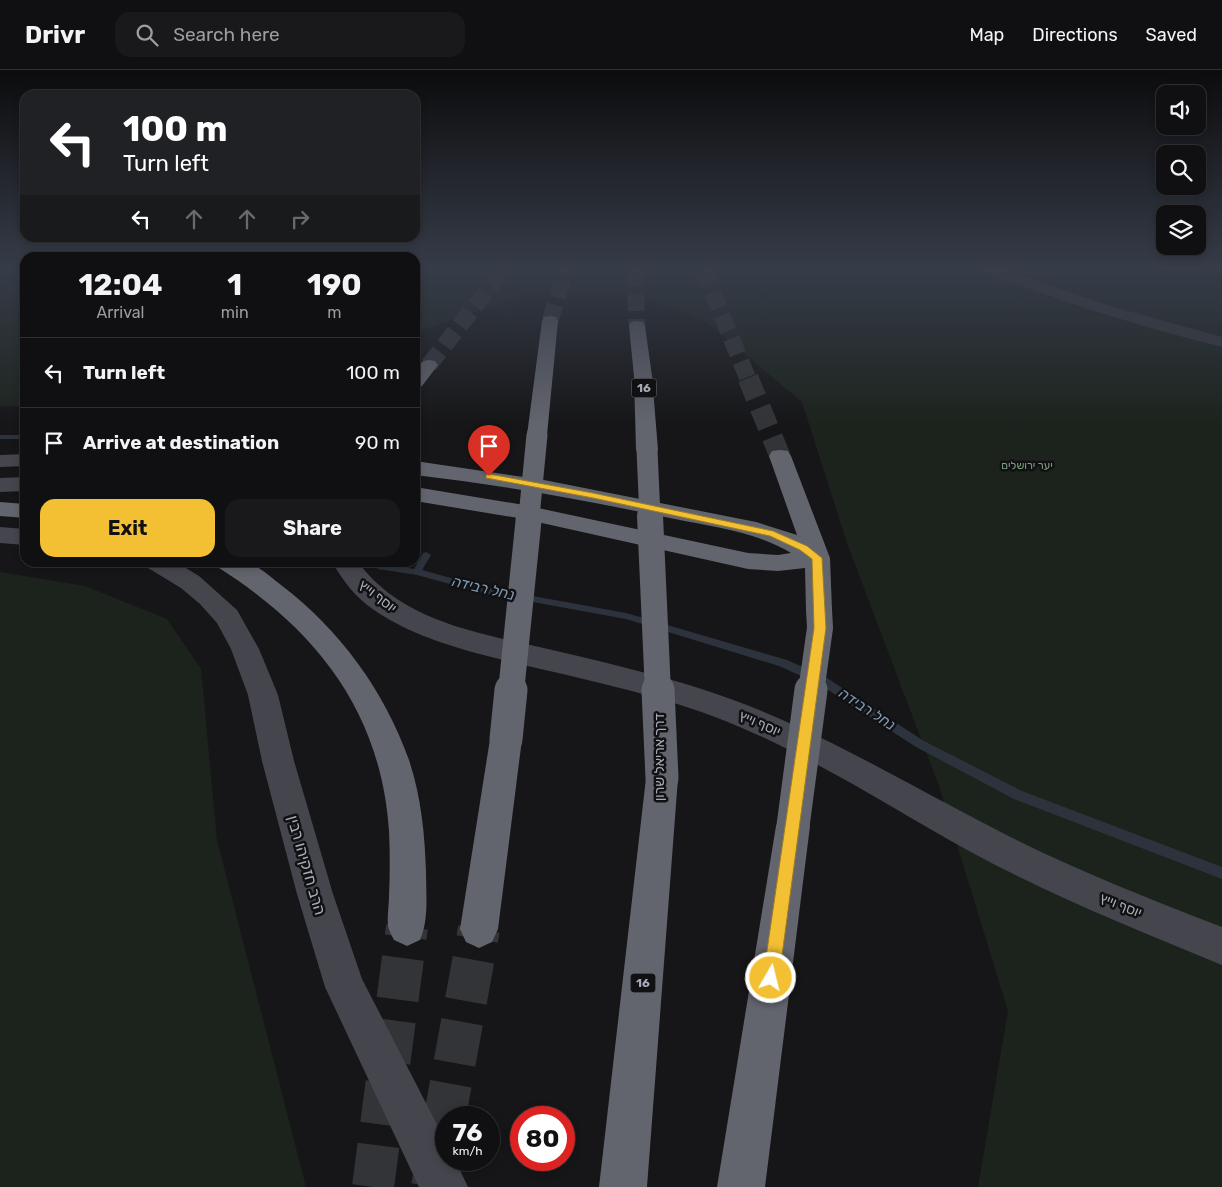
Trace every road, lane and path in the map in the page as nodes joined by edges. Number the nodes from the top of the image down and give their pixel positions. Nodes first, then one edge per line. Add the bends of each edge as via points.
1 (550, 321) tunnel mouth
2 (1138, 321) edge
3 (637, 326) tunnel mouth
4 (1222, 342) edge
5 (429, 365) tunnel mouth
6 (420, 376) edge
7 (780, 456) tunnel mouth
8 (0, 460) edge
9 (20, 460) edge
10 (420, 469) edge
11 (20, 484) edge
12 (0, 485) edge
13 (420, 495) edge
14 (0, 509) edge
15 (20, 511) edge
16 (0, 535) edge
17 (20, 536) edge
18 (817, 558) junction
19 (165, 567) edge
20 (236, 567) edge
21 (346, 567) edge
22 (407, 927) tunnel mouth
23 (479, 929) tunnel mouth
24 (1222, 946) edge
25 (444, 1187) edge
26 (623, 1187) edge
27 (741, 1187) edge

1 - 23 highway, bridge via 506,739
2 - 4 street
3 - 26 highway, דרך אריאל שרון / 16, bridge via 643,376 662,778
5 - 6 highway
7 - 18 highway
8 - 9 main road
10 - 18 highway via 489,476 756,530 789,541
11 - 12 main road
13 - 18 highway via 524,512 748,561 778,564
14 - 15 highway
16 - 17 main road
18 - 27 highway, bridge via 820,628
19 - 25 main road, הרב חזקיהו רבין via 209,598 227,617 245,649 263,695 315,894 345,987
20 - 22 highway via 275,593 312,626 366,698 387,743 402,797 409,865
21 - 24 main road, יוסף וייץ via 365,589 405,617 466,639 696,698 736,712 838,760 1036,867 1088,892

